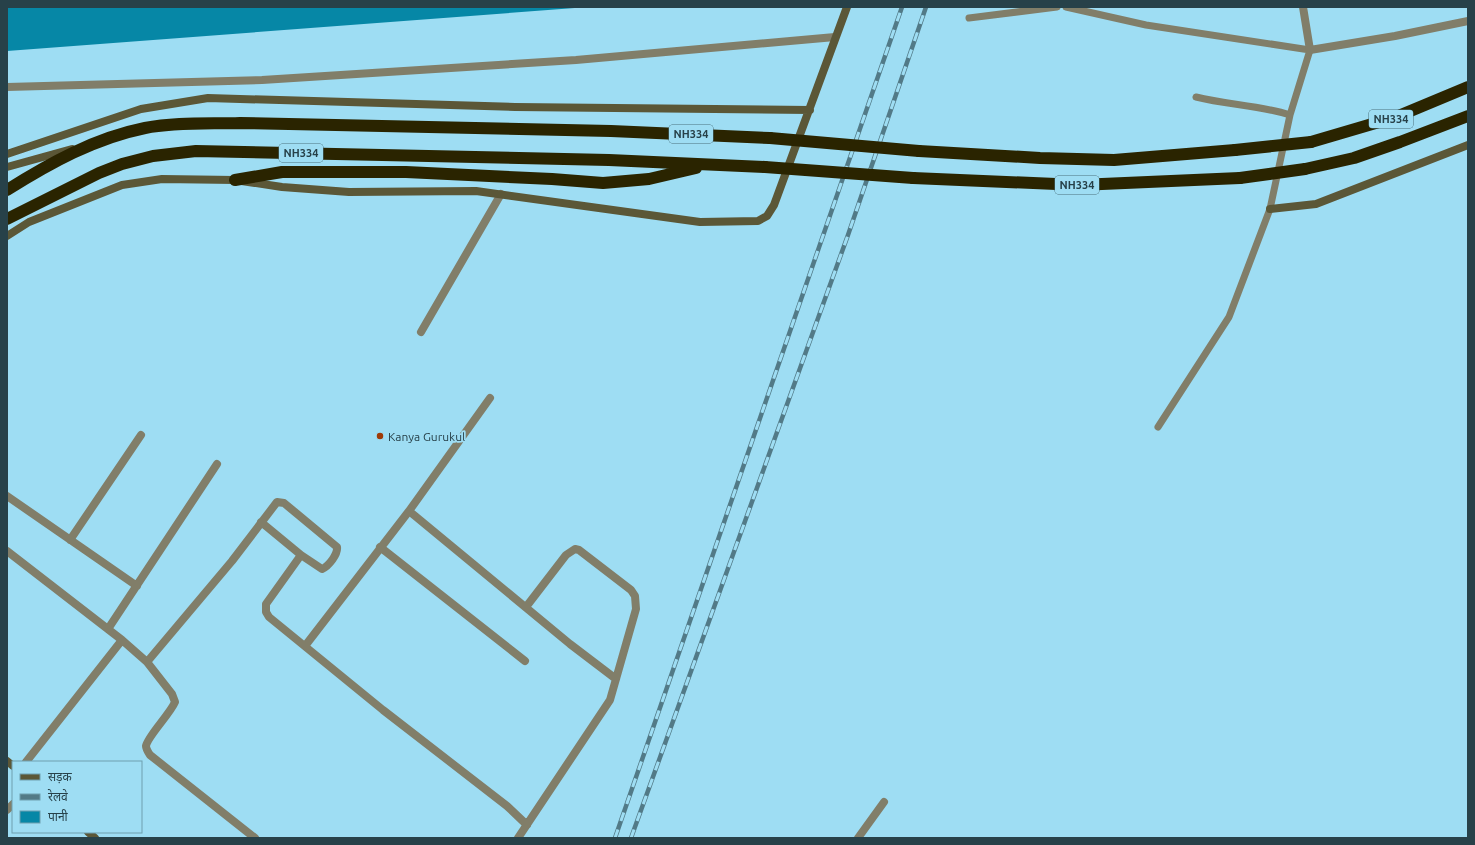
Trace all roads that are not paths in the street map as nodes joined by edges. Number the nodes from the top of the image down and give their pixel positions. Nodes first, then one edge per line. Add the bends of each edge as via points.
1 (847, 7) edge
2 (1056, 7) edge
3 (1066, 7) edge
4 (1303, 7) edge
5 (969, 18) dead end
6 (1468, 21) edge
7 (835, 37) junction
8 (1310, 50) junction
9 (7, 87) edge
10 (1468, 87) edge
11 (1196, 97) dead end
12 (810, 110) junction
13 (1290, 115) junction
14 (1468, 116) edge
15 (1468, 145) edge
16 (87, 146) junction
17 (7, 154) edge
18 (713, 165) junction
19 (7, 167) edge
20 (235, 180) junction
21 (7, 190) edge
22 (501, 194) junction
23 (1270, 209) junction
24 (7, 219) edge
25 (7, 236) edge
26 (421, 332) dead end
27 (490, 398) dead end
28 (1158, 428) dead end
29 (141, 435) dead end
30 (217, 464) dead end
31 (7, 496) edge
32 (409, 511) junction
33 (261, 522) junction
34 (70, 540) junction
35 (380, 548) junction
36 (7, 551) edge
37 (301, 555) junction
38 (137, 586) junction
39 (526, 607) junction
40 (108, 629) junction
41 (122, 640) junction
42 (305, 646) junction
43 (524, 661) dead end
44 (147, 662) junction
45 (616, 678) junction
46 (27, 761) edge
47 (884, 802) dead end
48 (527, 825) junction
49 (255, 838) edge
50 (518, 838) edge
51 (858, 838) edge

1 - 7 street
2 - 5 lane
3 - 8 lane via 1146,25
4 - 8 street
6 - 8 street
7 - 9 street via 568,60 262,80
7 - 12 street
8 - 13 lane
10 - 16 highway, NH334, bridge via 1396,117 1311,142 1114,160 1040,158 770,138 611,131 240,123 147,128
11 - 13 lane via 1215,102 1258,106
12 - 17 street via 515,107 208,98 141,109
12 - 22 street via 774,205 767,216 758,221 700,222
13 - 23 lane
14 - 18 highway, NH334, bridge via 1354,158 1305,169 1240,178 1079,186
15 - 23 street via 1316,204
16 - 19 street
16 - 21 highway, NH334
18 - 20 highway via 649,179 603,183 406,172 282,172
18 - 24 highway, NH334 via 609,160 196,151 153,156 122,164
20 - 22 street via 282,188 349,192 476,191
20 - 25 street via 162,179 122,186 30,222
22 - 26 street
23 - 28 lane via 1229,317
27 - 32 street
29 - 34 street
30 - 38 street
31 - 34 street
32 - 35 street
32 - 39 street
33 - 37 street
33 - 37 street via 275,503 282,502 337,547 336,555 322,569
33 - 44 street via 232,561
34 - 38 street
35 - 42 street
35 - 43 street
36 - 40 street
37 - 42 street via 266,604 266,612
38 - 40 street
39 - 45 street
39 - 45 street via 571,551 579,550 602,566 631,590 636,602
40 - 41 street
41 - 44 street
41 - 46 street
42 - 48 street via 507,806
44 - 49 street via 172,694 175,702 147,742 150,755
45 - 48 street via 610,700
47 - 51 street
48 - 50 street

